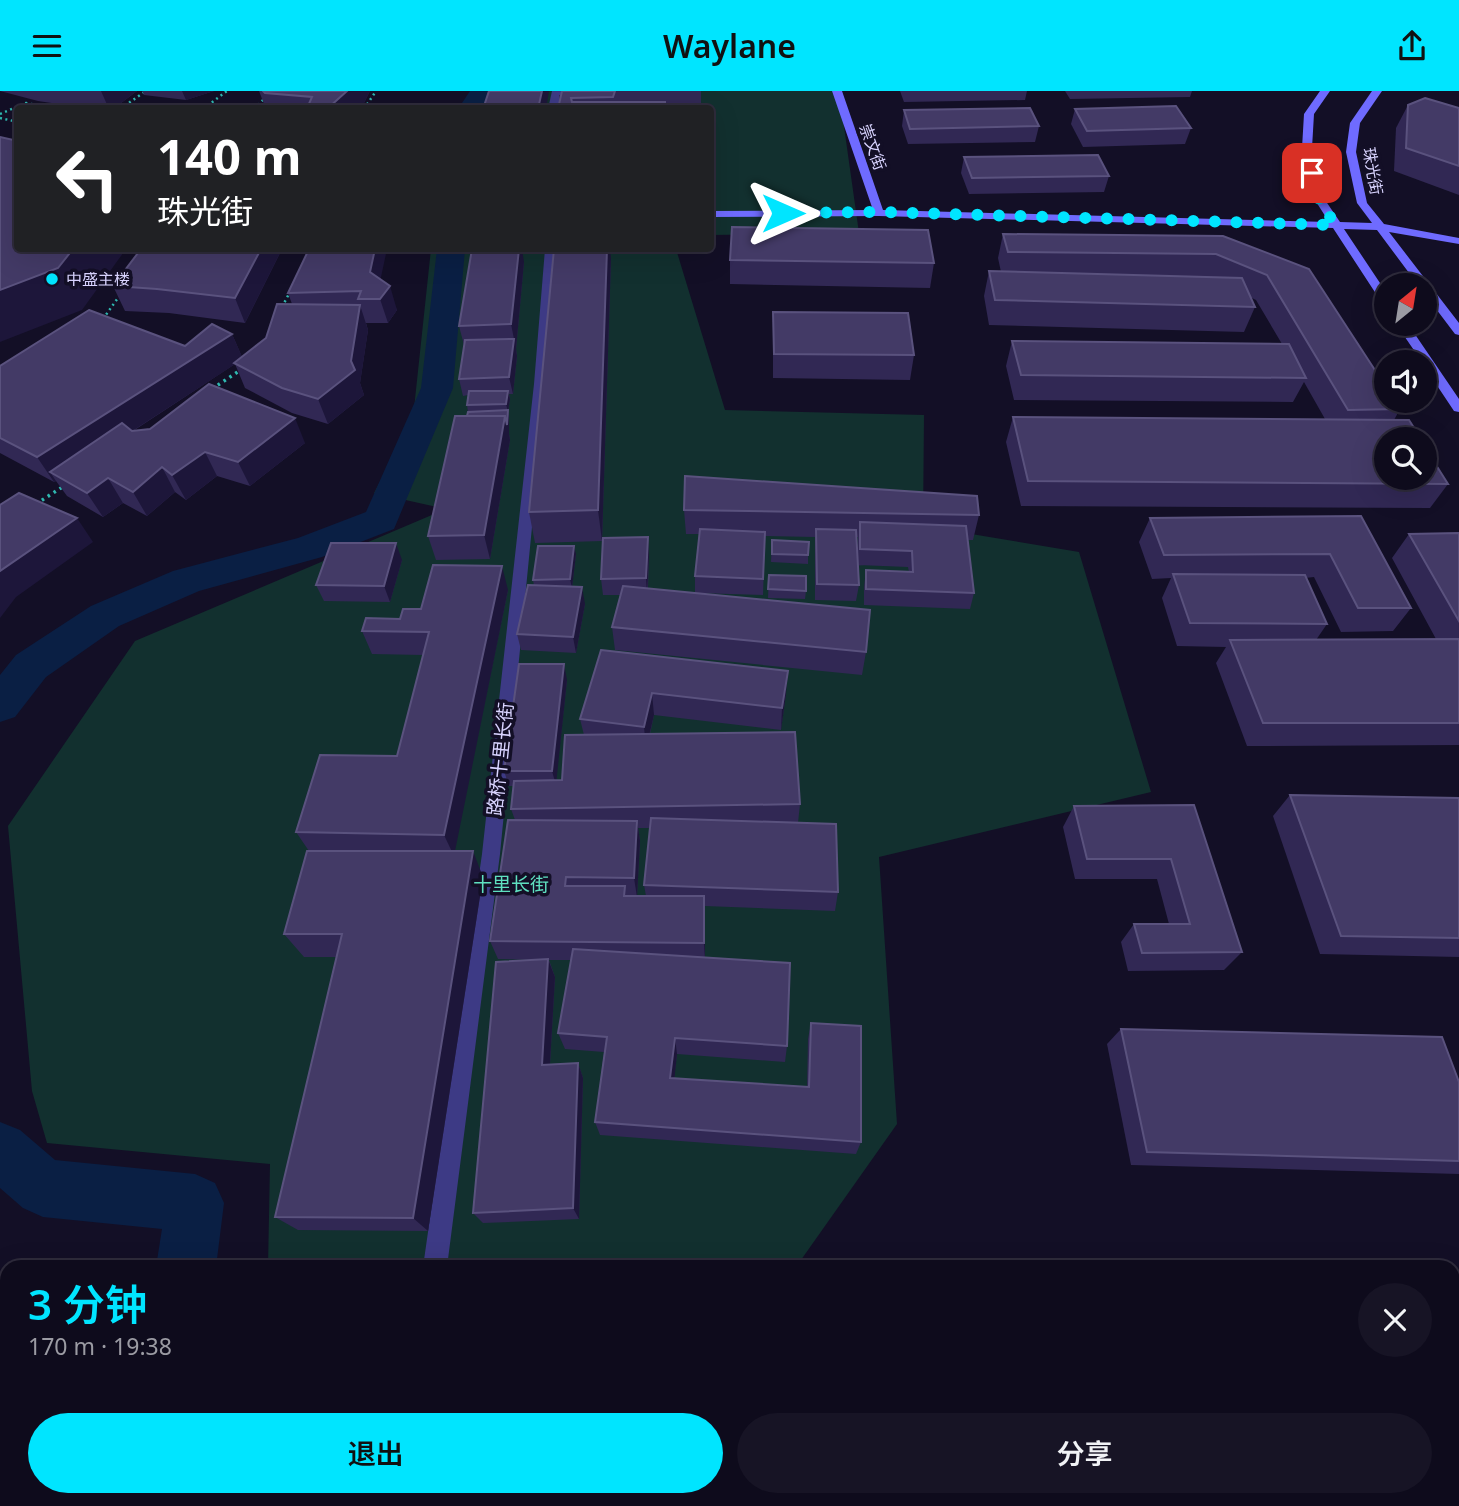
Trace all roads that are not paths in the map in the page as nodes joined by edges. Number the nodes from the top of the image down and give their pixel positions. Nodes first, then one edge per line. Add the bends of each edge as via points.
1 (837, 91) edge
2 (1325, 91) edge
3 (1377, 91) edge
4 (879, 212) junction
5 (714, 214) edge
6 (1335, 225) junction
7 (1380, 227) junction
8 (1459, 241) edge
9 (551, 252) edge
10 (1415, 273) edge
11 (1374, 283) edge
12 (1437, 302) edge
13 (1459, 331) edge
14 (1410, 336) edge
15 (1459, 408) edge
16 (436, 1260) edge

1 - 4 main road, 崇文街
2 - 6 main road via 1309,114 1307,148 1318,197
3 - 7 main road, 珠光街 via 1355,123 1351,152 1362,203
4 - 5 main road
4 - 6 main road
6 - 7 main road
6 - 11 main road
7 - 8 main road
7 - 10 main road, 珠光街
9 - 16 street, 路桥十里长街 via 491,854
12 - 13 main road, 珠光街
14 - 15 main road

